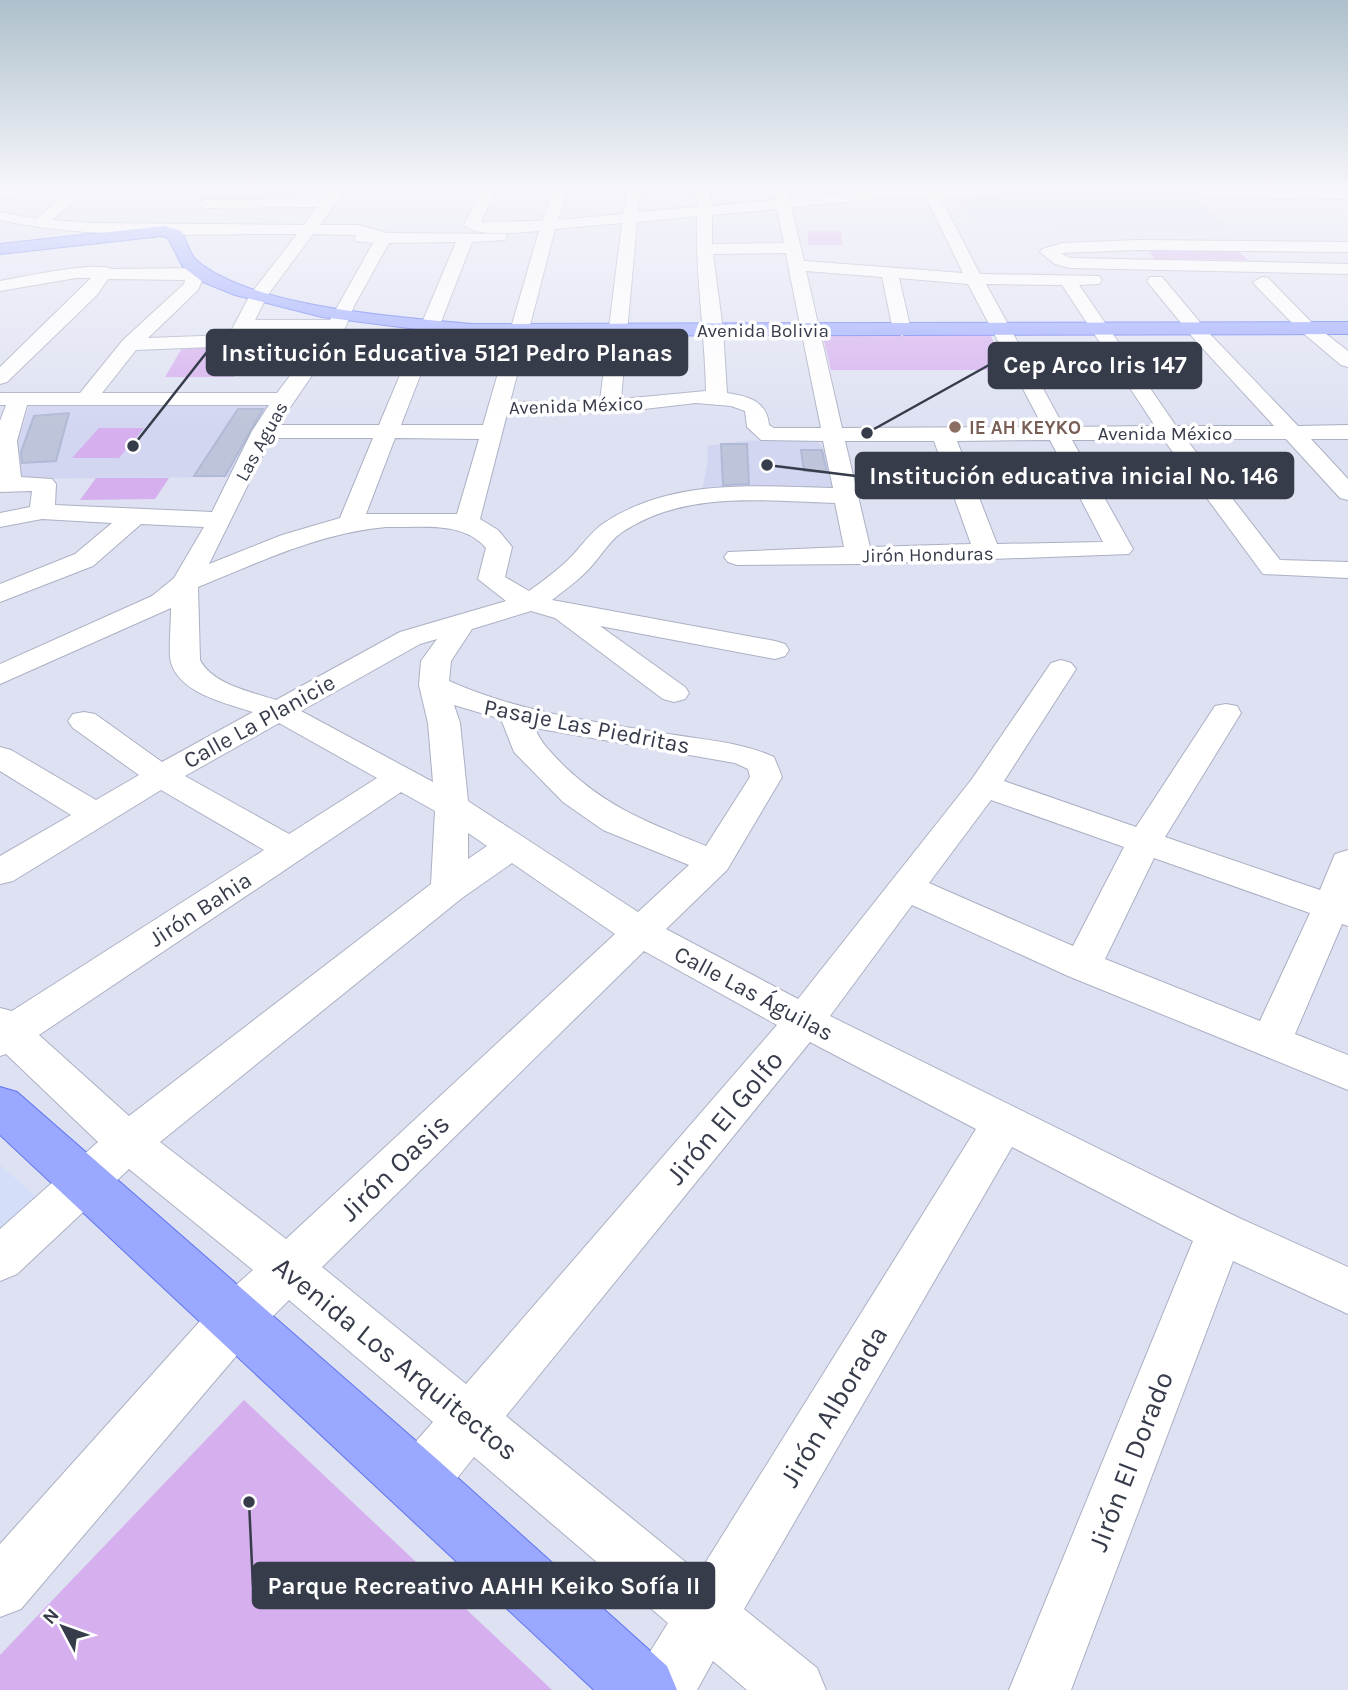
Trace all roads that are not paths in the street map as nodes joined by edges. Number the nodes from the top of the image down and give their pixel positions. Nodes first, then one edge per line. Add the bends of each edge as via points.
1 (102, 268) edge
2 (193, 268) edge
3 (218, 268) edge
4 (280, 268) edge
5 (368, 268) edge
6 (455, 268) edge
7 (537, 268) edge
8 (623, 268) edge
9 (706, 268) edge
10 (797, 268) edge
11 (869, 268) edge
12 (968, 268) edge
13 (1111, 268) edge
14 (1149, 268) edge
15 (1348, 270) edge
16 (105, 271) junction
17 (889, 271) junction
18 (1152, 273) junction
19 (198, 274) junction
20 (974, 279) junction
21 (1067, 280) junction
22 (1262, 282) junction
23 (1348, 282) edge
24 (0, 286) edge
25 (91, 291) junction
26 (262, 291) junction
27 (0, 297) edge
28 (341, 316) junction
29 (430, 322) junction
30 (1097, 324) junction
31 (809, 325) junction
32 (998, 325) junction
33 (1190, 325) junction
34 (245, 326) junction
35 (521, 326) junction
36 (616, 326) junction
37 (713, 326) junction
38 (901, 326) junction
39 (1306, 326) junction
40 (1348, 326) edge
41 (130, 344) junction
42 (1348, 361) edge
43 (0, 378) edge
44 (716, 398) junction
45 (10, 399) edge
46 (86, 399) junction
47 (283, 399) junction
48 (610, 407) junction
49 (498, 408) junction
50 (263, 431) junction
51 (387, 432) junction
52 (491, 432) junction
53 (1294, 432) junction
54 (1348, 432) edge
55 (1057, 433) junction
56 (1170, 433) junction
57 (943, 434) junction
58 (833, 435) junction
59 (2, 438) edge
60 (5, 485) edge
61 (1348, 493) edge
62 (846, 496) junction
63 (42, 512) junction
64 (136, 515) junction
65 (0, 520) edge
66 (220, 520) junction
67 (467, 522) junction
68 (350, 523) junction
69 (987, 552) junction
70 (737, 556) dead end
71 (859, 556) junction
72 (1348, 570) edge
73 (185, 583) junction
74 (0, 594) edge
75 (533, 602) junction
76 (564, 613) junction
77 (462, 623) junction
78 (775, 650) dead end
79 (185, 660) joint
80 (1061, 669) dead end
81 (0, 675) edge
82 (434, 685) junction
83 (674, 692) dead end
84 (279, 711) junction
85 (514, 713) junction
86 (1226, 713) dead end
87 (85, 721) dead end
88 (743, 755) joint
89 (3, 763) edge
90 (160, 776) junction
91 (401, 777) junction
92 (984, 786) junction
93 (452, 806) junction
94 (96, 815) junction
95 (1144, 842) junction
96 (512, 846) junction
97 (290, 850) junction
98 (714, 862) junction
99 (1348, 862) edge
100 (0, 872) edge
101 (906, 888) junction
102 (449, 889) junction
103 (1340, 910) edge
104 (640, 932) junction
105 (1082, 966) junction
106 (804, 1021) junction
107 (4, 1032) edge
108 (1272, 1040) junction
109 (1348, 1073) edge
110 (0, 1106) edge
111 (1004, 1122) junction
112 (128, 1142) junction
113 (85, 1182) junction
114 (1220, 1232) junction
115 (0, 1259) edge
116 (287, 1268) junction
117 (1348, 1291) edge
118 (236, 1318) junction
119 (471, 1420) junction
120 (418, 1482) junction
121 (0, 1588) edge
122 (707, 1615) junction
123 (643, 1690) edge
124 (662, 1690) edge
125 (795, 1690) edge
126 (1040, 1690) edge

1 - 16 street
2 - 19 main road, Avenida Bolivia
3 - 26 main road, Avenida Bolivia
4 - 26 street
5 - 28 street, Las Aguas
6 - 29 street
7 - 35 street
8 - 36 street
9 - 37 street
10 - 31 street
11 - 17 street
12 - 20 street
13 - 18 street
14 - 18 street
15 - 18 street
16 - 19 street via 138,276
16 - 24 street
16 - 25 street
17 - 20 street
17 - 38 street
18 - 21 street
18 - 22 street
18 - 33 street
19 - 26 main road, Avenida Bolivia
19 - 41 street via 192,286
20 - 21 street
20 - 32 street
21 - 30 street
22 - 23 street
22 - 39 street
25 - 27 street
25 - 43 street
26 - 28 main road, Avenida Bolivia
26 - 34 street
28 - 29 main road, Avenida Bolivia
28 - 34 street
28 - 47 street, Las Aguas
29 - 35 main road, Avenida Bolivia
29 - 51 street
30 - 32 main road, Avenida Bolivia
30 - 33 main road, Avenida Bolivia
30 - 56 street
31 - 37 main road, Avenida Bolivia
31 - 38 main road, Avenida Bolivia
31 - 58 street
32 - 38 main road, Avenida Bolivia
32 - 55 street
33 - 39 main road, Avenida Bolivia
33 - 53 street
34 - 41 street via 236,340
35 - 36 main road, Avenida Bolivia
35 - 49 street
36 - 37 main road, Avenida Bolivia
36 - 48 street
37 - 44 street
39 - 40 main road, Avenida Bolivia
39 - 42 street
41 - 46 street
44 - 48 street, Avenida México
44 - 58 street, Avenida México via 753,408 758,427 769,435
45 - 46 street
45 - 59 street
46 - 47 street
47 - 50 street, Las Aguas
48 - 49 street, Avenida México
49 - 52 street
50 - 51 street
50 - 66 street, Las Aguas
51 - 52 street
51 - 68 street
52 - 67 street
53 - 54 street, Avenida México
53 - 56 street, Avenida México
53 - 61 street
55 - 56 street, Avenida México
55 - 57 street, Avenida México
55 - 69 street, Jirón Honduras via 1120,549
56 - 72 street via 1272,568
57 - 58 street, Avenida México
57 - 69 street
58 - 62 street
59 - 60 street
60 - 63 street via 44,484
62 - 71 street
62 - 75 street via 700,496 659,504 611,528 576,567
63 - 64 street
63 - 65 street
64 - 66 street
64 - 74 street via 84,560
66 - 73 street, Las Aguas
67 - 68 street
67 - 75 street via 489,534 499,547 491,579
68 - 73 street via 291,540
69 - 71 street, Jirón Honduras
70 - 71 street, Jirón Honduras
73 - 79 street, Las Aguas
73 - 81 street via 162,602
75 - 76 street
75 - 77 street, Calle La Planicie
76 - 78 street
76 - 83 street
77 - 82 street via 436,661
77 - 84 street, Calle La Planicie via 410,638
79 - 84 street, Calle Las Águilas via 193,676 211,686
80 - 92 street, Jirón El Golfo
82 - 85 street, Pasaje Las Piedritas via 467,701
82 - 93 street via 444,723
84 - 90 street, Calle La Planicie
84 - 91 street, Calle Las Águilas
85 - 88 street, Pasaje Las Piedritas via 602,733
85 - 98 street via 525,745 575,795 615,822
86 - 95 street
87 - 90 street
88 - 98 street, Jirón Oasis via 763,764 766,778
89 - 94 street
90 - 94 street, Calle La Planicie
90 - 97 street
91 - 93 street, Calle Las Águilas
91 - 97 street, Jirón Bahia
92 - 95 street
92 - 101 street, Jirón El Golfo
93 - 96 street, Calle Las Águilas
93 - 102 street
94 - 100 street, Calle La Planicie
95 - 103 street
95 - 105 street
96 - 102 street
96 - 104 street, Calle Las Águilas
97 - 107 street, Jirón Bahia
98 - 104 street, Jirón Oasis
99 - 103 street
101 - 105 street
101 - 106 street, Jirón El Golfo
102 - 112 street
103 - 108 street
104 - 106 street, Calle Las Águilas
104 - 116 street, Jirón Oasis
105 - 108 street
106 - 111 street, Calle Las Águilas
106 - 119 street, Jirón El Golfo
107 - 112 street, Avenida Los Arquitectos
108 - 109 street
110 - 113 main road
111 - 114 street, Calle Las Águilas
111 - 122 street, Jirón Alborada
112 - 113 street
112 - 116 street, Avenida Los Arquitectos
113 - 115 street
113 - 118 main road
114 - 117 street, Calle Las Águilas
114 - 126 street, Jirón El Dorado
116 - 118 street, Jirón Oasis
116 - 119 street, Avenida Los Arquitectos
118 - 120 main road
118 - 121 street, Jirón Oasis
119 - 120 street, Jirón El Golfo
119 - 122 street, Avenida Los Arquitectos
120 - 123 main road
122 - 124 street, Jirón Alborada
122 - 125 street, Avenida Los Arquitectos

